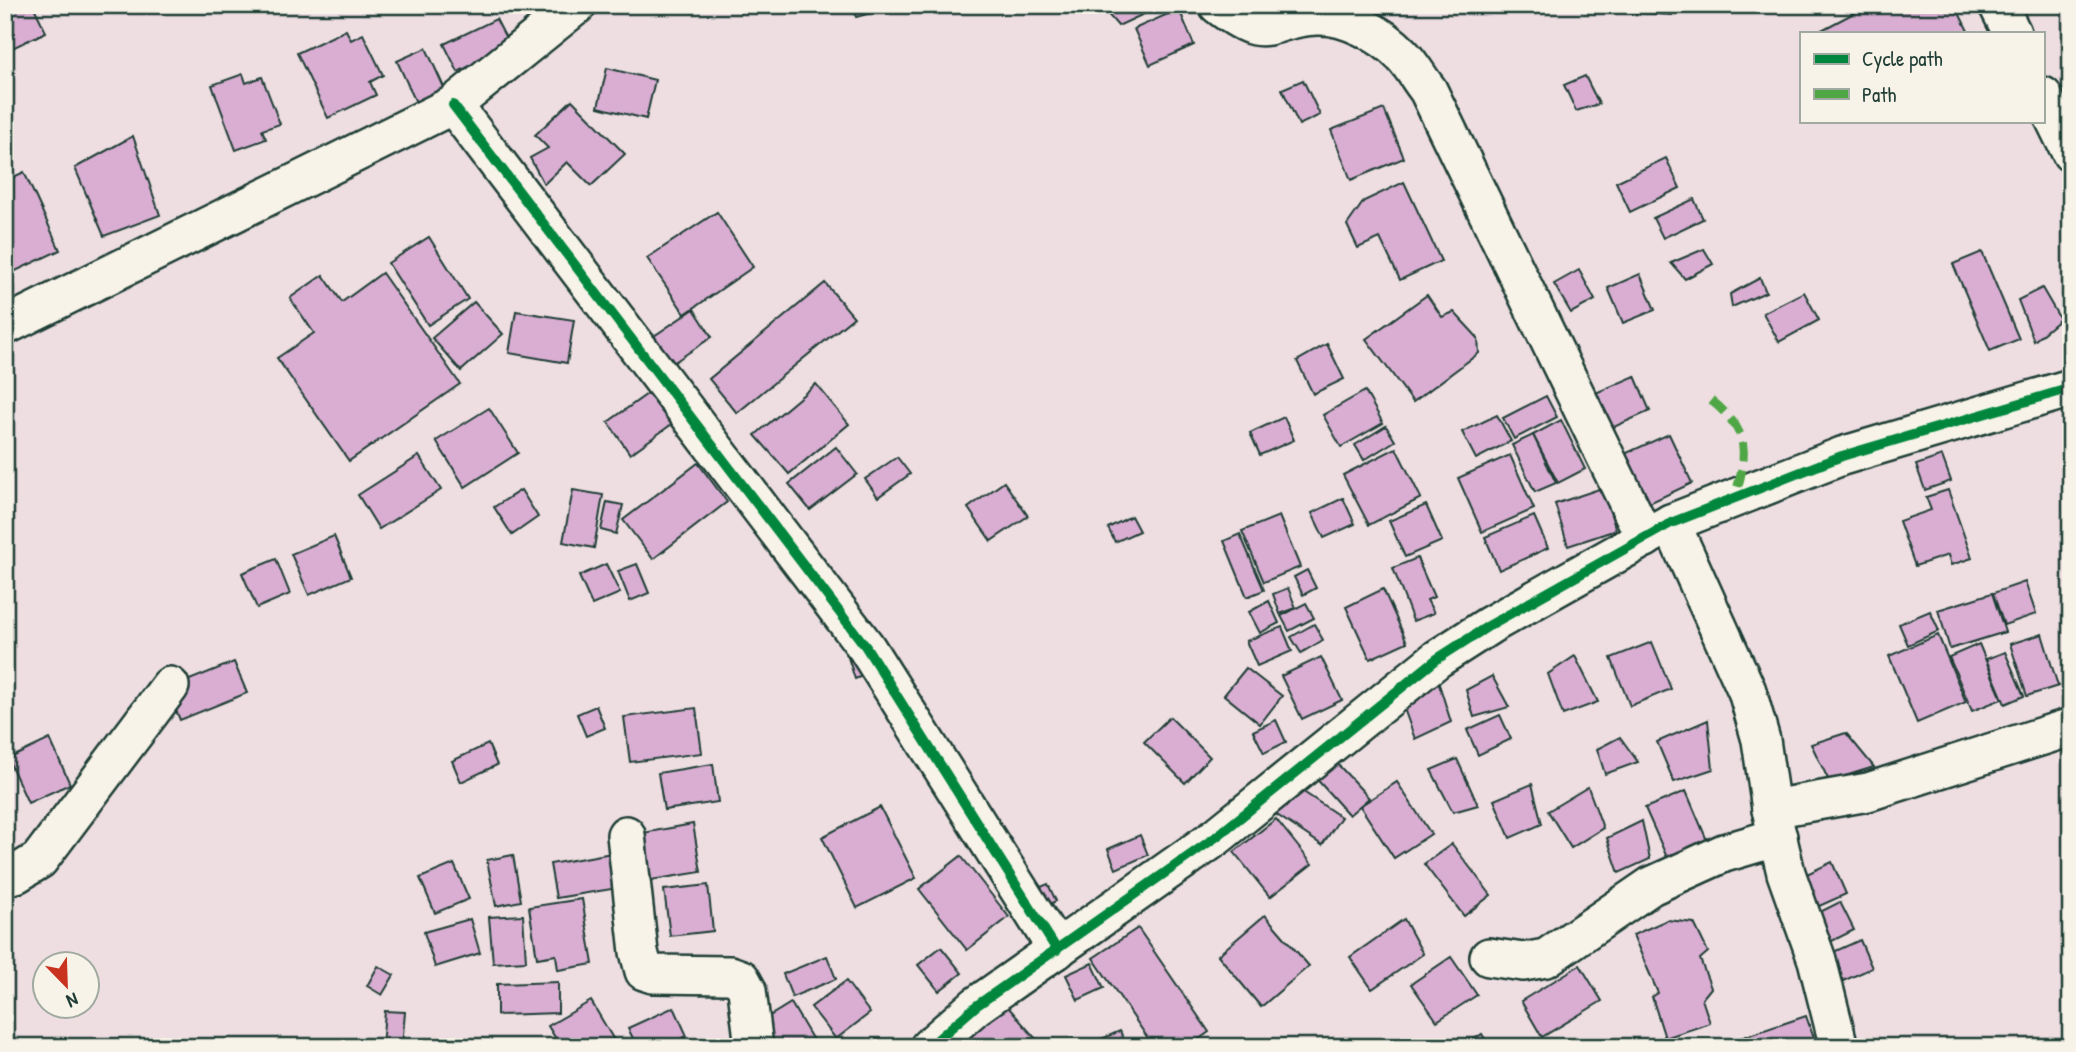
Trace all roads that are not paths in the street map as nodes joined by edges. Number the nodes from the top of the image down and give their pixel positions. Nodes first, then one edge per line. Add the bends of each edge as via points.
1 (576, 5) edge
2 (1218, 5) edge
3 (1998, 5) edge
4 (2012, 32) edge
5 (2044, 98) edge
6 (453, 105) junction
7 (2071, 153) edge
8 (5, 326) edge
9 (2071, 388) edge
10 (1658, 530) junction
11 (170, 686) dead end
12 (2071, 727) edge
13 (1774, 823) junction
14 (626, 835) dead end
15 (5, 877) edge
16 (1057, 950) junction
17 (1489, 957) dead end
18 (935, 1044) edge
19 (754, 1047) edge
20 (1839, 1047) edge

1 - 6 street
2 - 10 street via 1260,29 1314,16 1337,17 1402,54 1434,102
3 - 4 street
5 - 7 street
6 - 8 street
6 - 16 street via 866,647
9 - 10 street via 1842,456
10 - 13 street via 1747,691 1761,740
10 - 16 street via 1437,659 1216,837
11 - 15 street via 38,860
12 - 13 street
13 - 17 street via 1724,853 1651,886 1546,958 1523,962
13 - 20 street
14 - 19 street via 644,971 741,979 747,990
16 - 18 street via 976,1006

